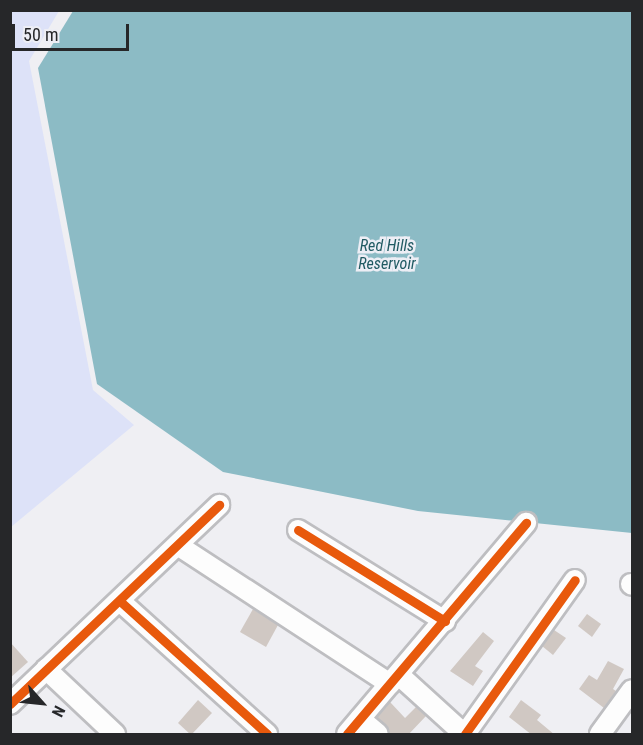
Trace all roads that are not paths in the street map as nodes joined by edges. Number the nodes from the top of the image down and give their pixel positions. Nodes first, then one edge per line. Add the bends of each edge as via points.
1 (219, 505) dead end
2 (526, 523) dead end
3 (298, 530) dead end
4 (179, 546) junction
5 (575, 580) dead end
6 (121, 602) junction
7 (445, 621) junction
8 (46, 669) junction
9 (395, 680) junction
10 (633, 690) edge
11 (10, 704) edge
12 (353, 727) edge
13 (115, 735) edge
14 (267, 735) edge
15 (378, 735) edge
16 (464, 735) edge
17 (600, 735) edge

1 - 4 street
2 - 7 street
3 - 7 street
4 - 6 street
4 - 9 street
5 - 16 street
6 - 8 street
6 - 14 street
7 - 9 street
8 - 11 street
8 - 13 street
9 - 12 street
9 - 16 street
10 - 17 street
12 - 15 street

